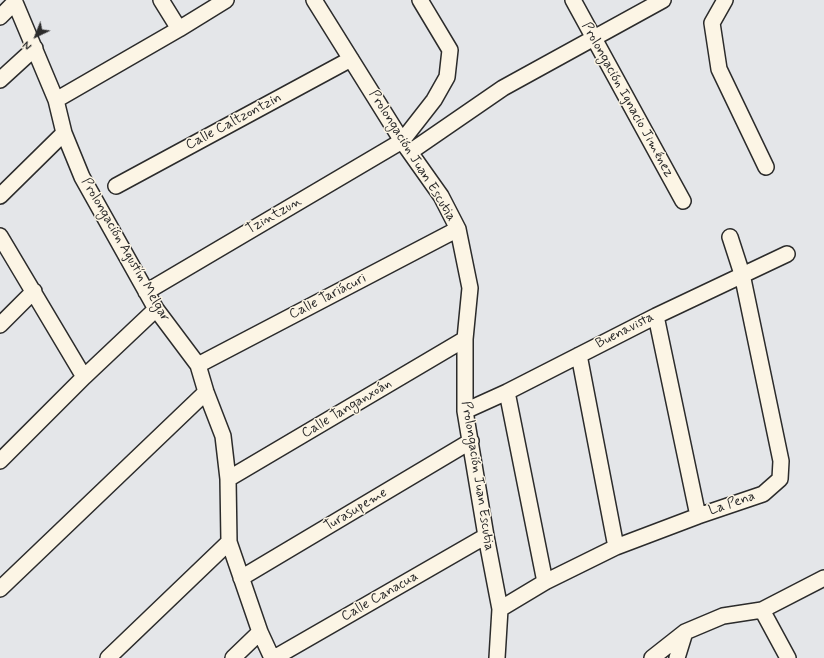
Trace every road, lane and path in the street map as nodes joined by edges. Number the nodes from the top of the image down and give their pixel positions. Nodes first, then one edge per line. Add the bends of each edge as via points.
1 (161, 0) edge
2 (226, 0) edge
3 (314, 0) edge
4 (420, 0) edge
5 (573, 0) edge
6 (663, 0) edge
7 (725, 0) edge
8 (14, 1) edge
9 (0, 17) edge
10 (179, 29) junction
11 (593, 38) junction
12 (35, 48) junction
13 (352, 59) junction
14 (0, 80) edge
15 (56, 100) junction
16 (64, 133) junction
17 (406, 147) junction
18 (766, 167) dead end
19 (116, 186) dead end
20 (0, 196) edge
21 (683, 201) dead end
22 (458, 230) junction
23 (0, 236) edge
24 (730, 237) dead end
25 (786, 254) dead end
26 (742, 274) junction
27 (34, 291) junction
28 (146, 292) junction
29 (156, 309) junction
30 (656, 316) junction
31 (0, 325) edge
32 (465, 339) junction
33 (579, 355) junction
34 (198, 365) junction
35 (84, 376) junction
36 (206, 392) junction
37 (507, 392) junction
38 (465, 411) junction
39 (471, 441) junction
40 (0, 461) edge
41 (228, 479) junction
42 (698, 516) junction
43 (486, 536) junction
44 (229, 542) junction
45 (616, 547) junction
46 (241, 578) junction
47 (824, 578) edge
48 (545, 582) junction
49 (0, 589) edge
50 (500, 609) junction
51 (762, 610) junction
52 (260, 632) junction
53 (685, 632) junction
54 (108, 658) edge
55 (233, 658) edge
56 (273, 658) edge
57 (497, 658) edge
58 (652, 658) edge
59 (677, 658) edge
60 (788, 658) edge

1 - 10 street
2 - 10 street
3 - 13 street, Prolongación Juan Escutia
4 - 17 street via 450,50 447,77
5 - 11 street, Prolongación Ignacio Jiménez
6 - 11 street, Tzintzun
7 - 18 street via 712,23 719,69
8 - 9 street
8 - 12 street, Prolongación Agustín Melgar
10 - 15 street
11 - 17 street, Tzintzun via 503,88
11 - 21 street, Prolongación Ignacio Jiménez
12 - 14 street
12 - 15 street, Prolongación Agustín Melgar
13 - 17 street, Prolongación Juan Escutia
13 - 19 street, Calle Caltzontzin
15 - 16 street, Prolongación Agustín Melgar
16 - 20 street
16 - 28 street, Prolongación Agustín Melgar via 82,177
17 - 22 street, Prolongación Juan Escutia via 441,196
17 - 28 street, Tzintzun
22 - 32 street, Prolongación Juan Escutia via 470,288
22 - 34 street, Calle Tariácuri
23 - 27 street
24 - 26 street, La Pena
25 - 26 street, Buenavista
26 - 30 street, Buenavista
26 - 42 street, La Pena via 781,461 780,479 763,494
27 - 31 street
27 - 35 street
28 - 29 street, Prolongación Agustín Melgar
29 - 34 street, Prolongación Agustín Melgar
29 - 35 street
30 - 33 street, Buenavista
30 - 42 street
32 - 38 street, Prolongación Juan Escutia
32 - 41 street, Calle Tanganxoán
33 - 37 street, Buenavista
33 - 45 street
34 - 36 street, Prolongación Agustín Melgar
35 - 40 street
36 - 41 street, Prolongación Agustín Melgar via 223,436
36 - 49 street
37 - 38 street, Buenavista
37 - 48 street
38 - 39 street, Prolongación Juan Escutia
39 - 43 street, Prolongación Juan Escutia
39 - 46 street, Turasupeme
41 - 44 street, Prolongación Agustín Melgar
42 - 45 street, La Pena
43 - 50 street, Prolongación Juan Escutia
43 - 56 street, Calle Canacua
44 - 46 street, Prolongación Agustín Melgar
44 - 54 street
45 - 48 street, La Pena
46 - 52 street, Prolongación Agustín Melgar
47 - 51 street
48 - 50 street, La Pena
50 - 57 street, Prolongación Juan Escutia
51 - 53 street via 723,616
51 - 60 street
52 - 55 street
52 - 56 street, Prolongación Agustín Melgar
53 - 58 street
53 - 59 street

